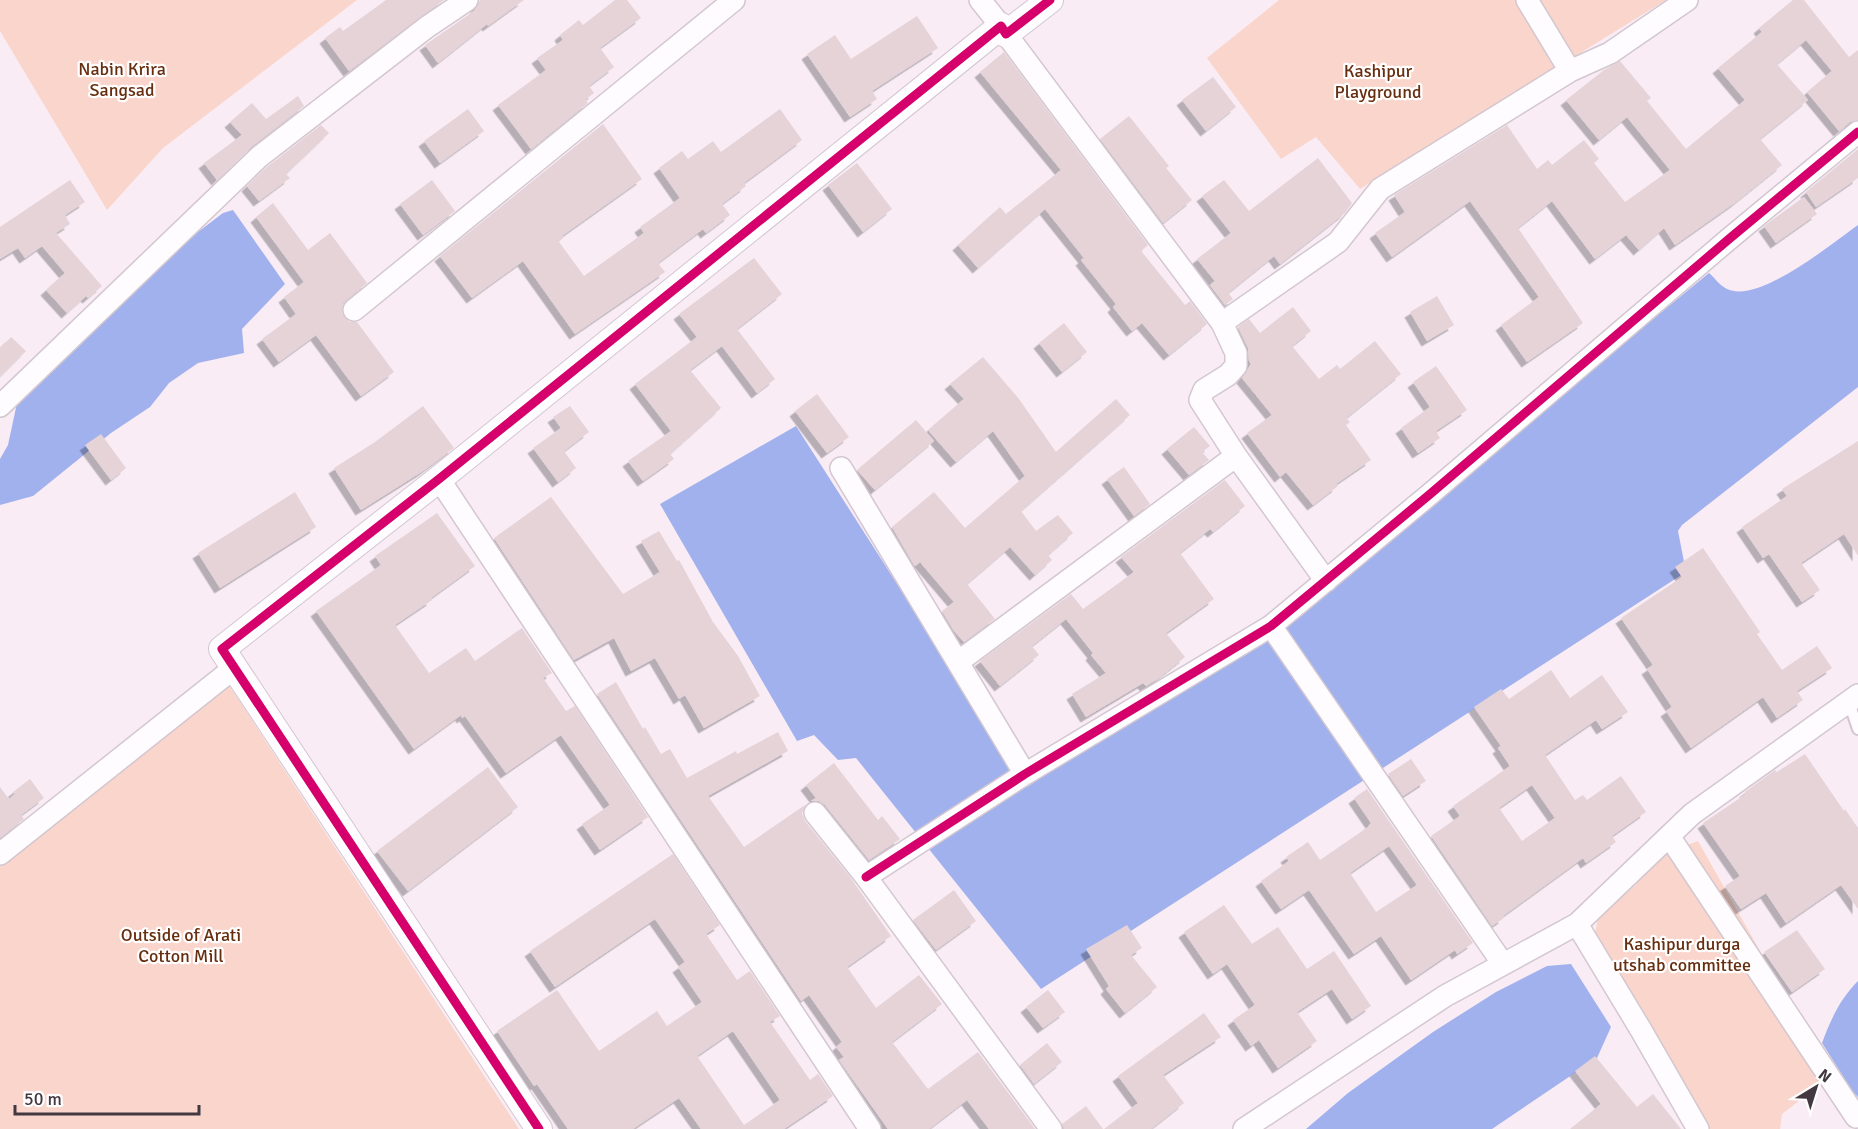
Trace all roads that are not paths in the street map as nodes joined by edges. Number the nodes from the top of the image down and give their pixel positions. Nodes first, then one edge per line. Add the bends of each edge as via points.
1 (467, 0) edge
2 (734, 0) edge
3 (980, 0) edge
4 (1050, 0) edge
5 (1527, 0) edge
6 (1688, 0) edge
7 (1004, 30) junction
8 (1570, 71) junction
9 (1858, 132) edge
10 (354, 310) dead end
11 (1222, 323) junction
12 (0, 406) edge
13 (1236, 456) junction
14 (842, 468) dead end
15 (439, 479) junction
16 (1326, 581) junction
17 (1271, 626) junction
18 (958, 662) junction
19 (234, 668) junction
20 (1853, 699) edge
21 (1858, 729) edge
22 (1025, 774) junction
23 (815, 813) dead end
24 (1669, 836) junction
25 (0, 854) edge
26 (866, 877) junction
27 (1577, 924) junction
28 (1503, 964) junction
29 (1858, 1116) edge
30 (1256, 1126) edge
31 (538, 1129) edge
32 (870, 1129) edge
33 (1051, 1129) edge
34 (1698, 1129) edge

1 - 12 street via 259,157
2 - 10 street
3 - 7 street
4 - 7 street
5 - 8 street
6 - 8 street via 1610,53
7 - 11 street
7 - 15 street
8 - 11 street via 1380,189 1338,242
9 - 16 street
11 - 13 street via 1236,353 1236,366 1204,390 1200,400
13 - 16 street
13 - 18 street
14 - 18 street
15 - 19 street via 222,649
15 - 32 street
16 - 17 street
17 - 22 street
17 - 28 street
18 - 22 street
19 - 25 street
19 - 31 street
20 - 21 lane
20 - 24 street via 1692,814
22 - 26 street
23 - 26 street
24 - 27 street
24 - 29 street
26 - 33 street
27 - 28 street
27 - 34 street
28 - 30 street via 1444,996

